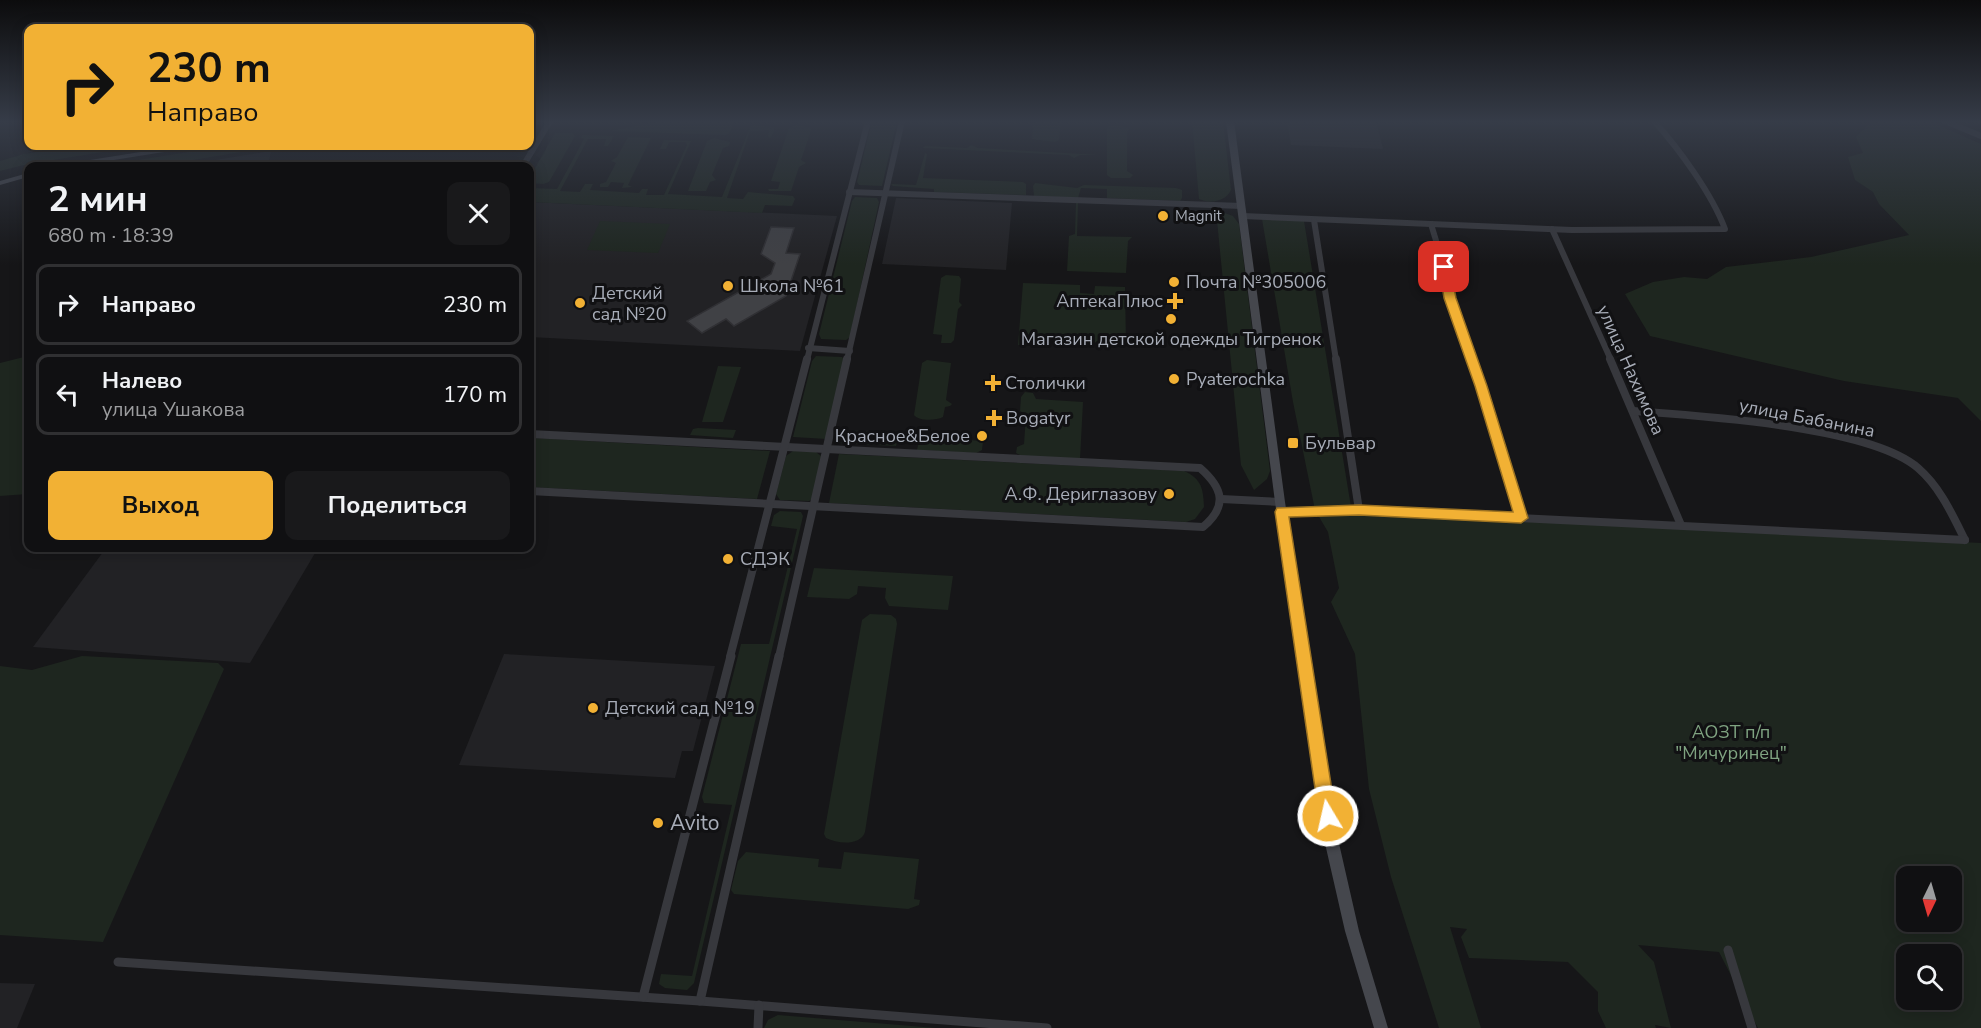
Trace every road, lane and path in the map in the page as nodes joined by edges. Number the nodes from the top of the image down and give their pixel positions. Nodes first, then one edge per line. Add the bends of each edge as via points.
1 (855, 169) edge
2 (891, 169) edge
3 (1237, 169) edge
4 (1690, 169) edge
5 (24, 176) edge
6 (0, 183) edge
7 (849, 192) junction
8 (886, 193) junction
9 (1243, 211) junction
10 (1314, 220) junction
11 (1431, 224) junction
12 (1552, 229) junction
13 (808, 348) junction
14 (850, 351) junction
15 (1634, 411) junction
16 (534, 434) edge
17 (783, 446) junction
18 (828, 448) junction
19 (534, 491) edge
20 (1221, 499) junction
21 (768, 504) junction
22 (815, 507) junction
23 (1281, 507) junction
24 (1359, 510) junction
25 (1521, 518) junction
26 (1681, 525) junction
27 (1728, 950) dead end
28 (118, 962) dead end
29 (643, 997) junction
30 (700, 1001) junction
31 (759, 1005) junction
32 (758, 1028) edge
33 (1047, 1028) edge
34 (1381, 1028) edge
35 (1752, 1028) edge

1 - 7 street
2 - 8 street
3 - 9 main road
4 - 12 street via 1725,229
5 - 6 main road
7 - 8 street
7 - 13 street
8 - 9 street
8 - 14 street
9 - 10 street
9 - 23 main road
10 - 11 street
10 - 24 street
11 - 12 street
11 - 25 street via 1450,298
12 - 15 street, улица Нахимова
13 - 14 street
13 - 17 street
14 - 18 street
15 - 26 street, улица Нахимова
15 - 26 street, улица Бабанина via 1758,423 1894,452 1926,476 1942,496 1965,540
16 - 17 street
17 - 18 street
17 - 21 street
18 - 20 street via 1200,468 1217,485
18 - 22 street
19 - 21 street
20 - 22 street via 1218,512 1203,527
20 - 23 street
21 - 22 street
21 - 29 street
22 - 30 street
23 - 24 street
23 - 34 main road via 1337,868
24 - 25 street
25 - 26 street
27 - 35 street
28 - 29 street
29 - 30 street
30 - 31 street
31 - 32 street
31 - 33 street

